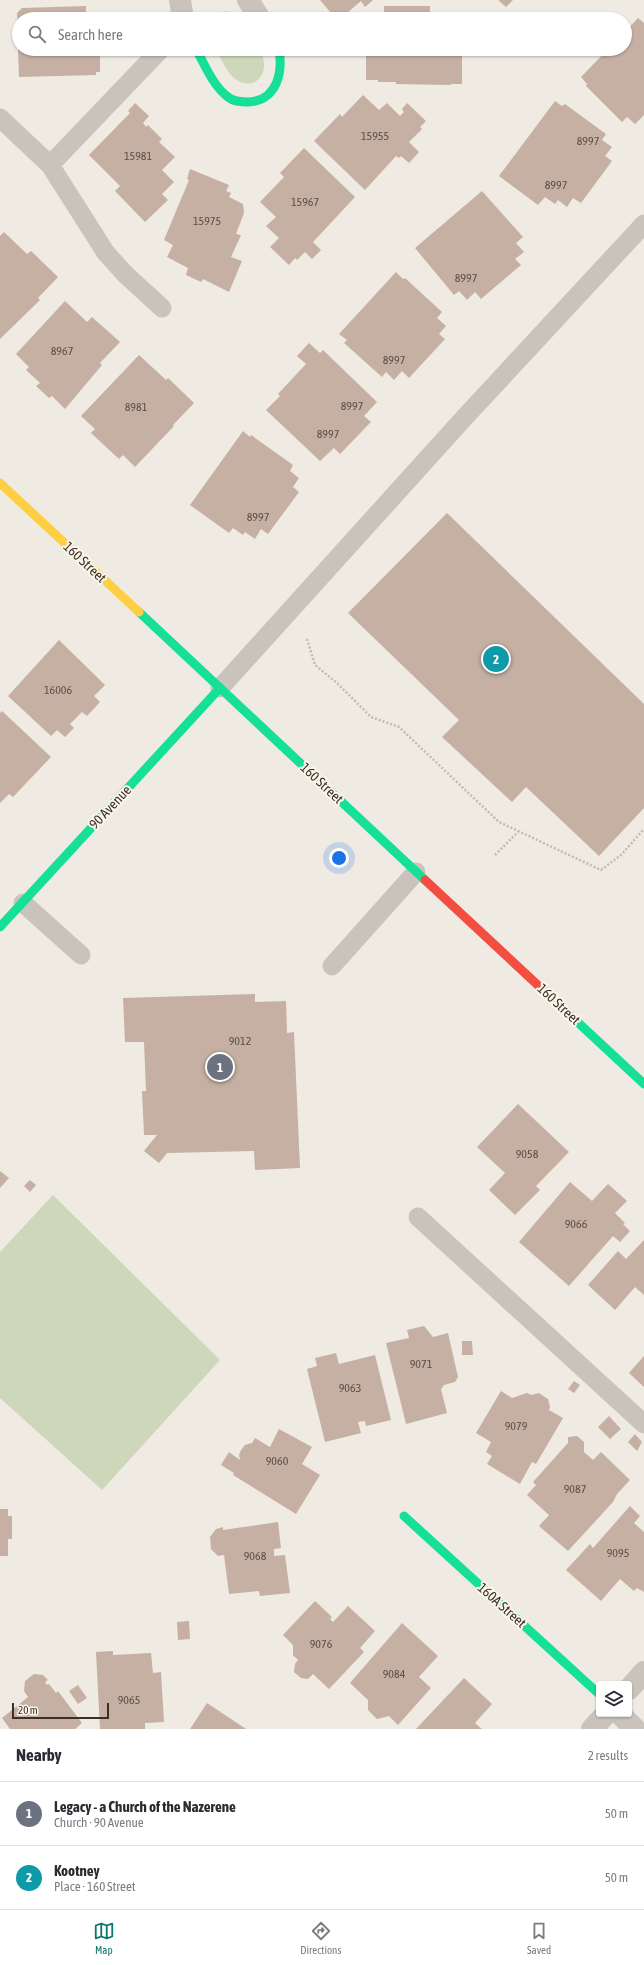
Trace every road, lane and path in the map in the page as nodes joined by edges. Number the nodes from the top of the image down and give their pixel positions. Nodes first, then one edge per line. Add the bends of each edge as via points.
1 (180, 0) edge
2 (248, 0) edge
3 (182, 12) edge
4 (256, 12) edge
5 (154, 56) edge
6 (200, 56) edge
7 (280, 56) edge
8 (0, 118) edge
9 (50, 165) junction
10 (644, 224) edge
11 (162, 308) dead end
12 (0, 483) edge
13 (307, 639) dead end
14 (220, 688) junction
15 (644, 829) edge
16 (518, 832) junction
17 (495, 855) dead end
18 (416, 872) junction
19 (23, 902) junction
20 (0, 927) edge
21 (81, 955) dead end
22 (332, 966) dead end
23 (644, 1084) edge
24 (418, 1217) dead end
25 (644, 1424) edge
26 (404, 1516) dead end
27 (644, 1672) edge
28 (632, 1686) edge
29 (596, 1691) edge
30 (603, 1717) edge
31 (623, 1717) edge
32 (592, 1729) edge
33 (636, 1729) edge

1 - 3 street
2 - 4 street
5 - 9 lane
6 - 7 main road via 228,98 241,102 264,99 273,91 281,70
8 - 9 lane
9 - 11 lane via 106,253 124,274
10 - 14 lane via 464,418
12 - 14 main road, 160 Street
13 - 16 path via 315,665 371,717 399,727 499,822
14 - 18 main road, 160 Street
14 - 19 main road, 90 Avenue
15 - 16 path via 621,855 601,870
16 - 17 path
18 - 22 lane
18 - 23 main road, 160 Street
19 - 20 main road, 90 Avenue
19 - 21 lane
24 - 25 lane
26 - 29 main road, 160A Street
27 - 28 street
30 - 32 street
31 - 33 street

